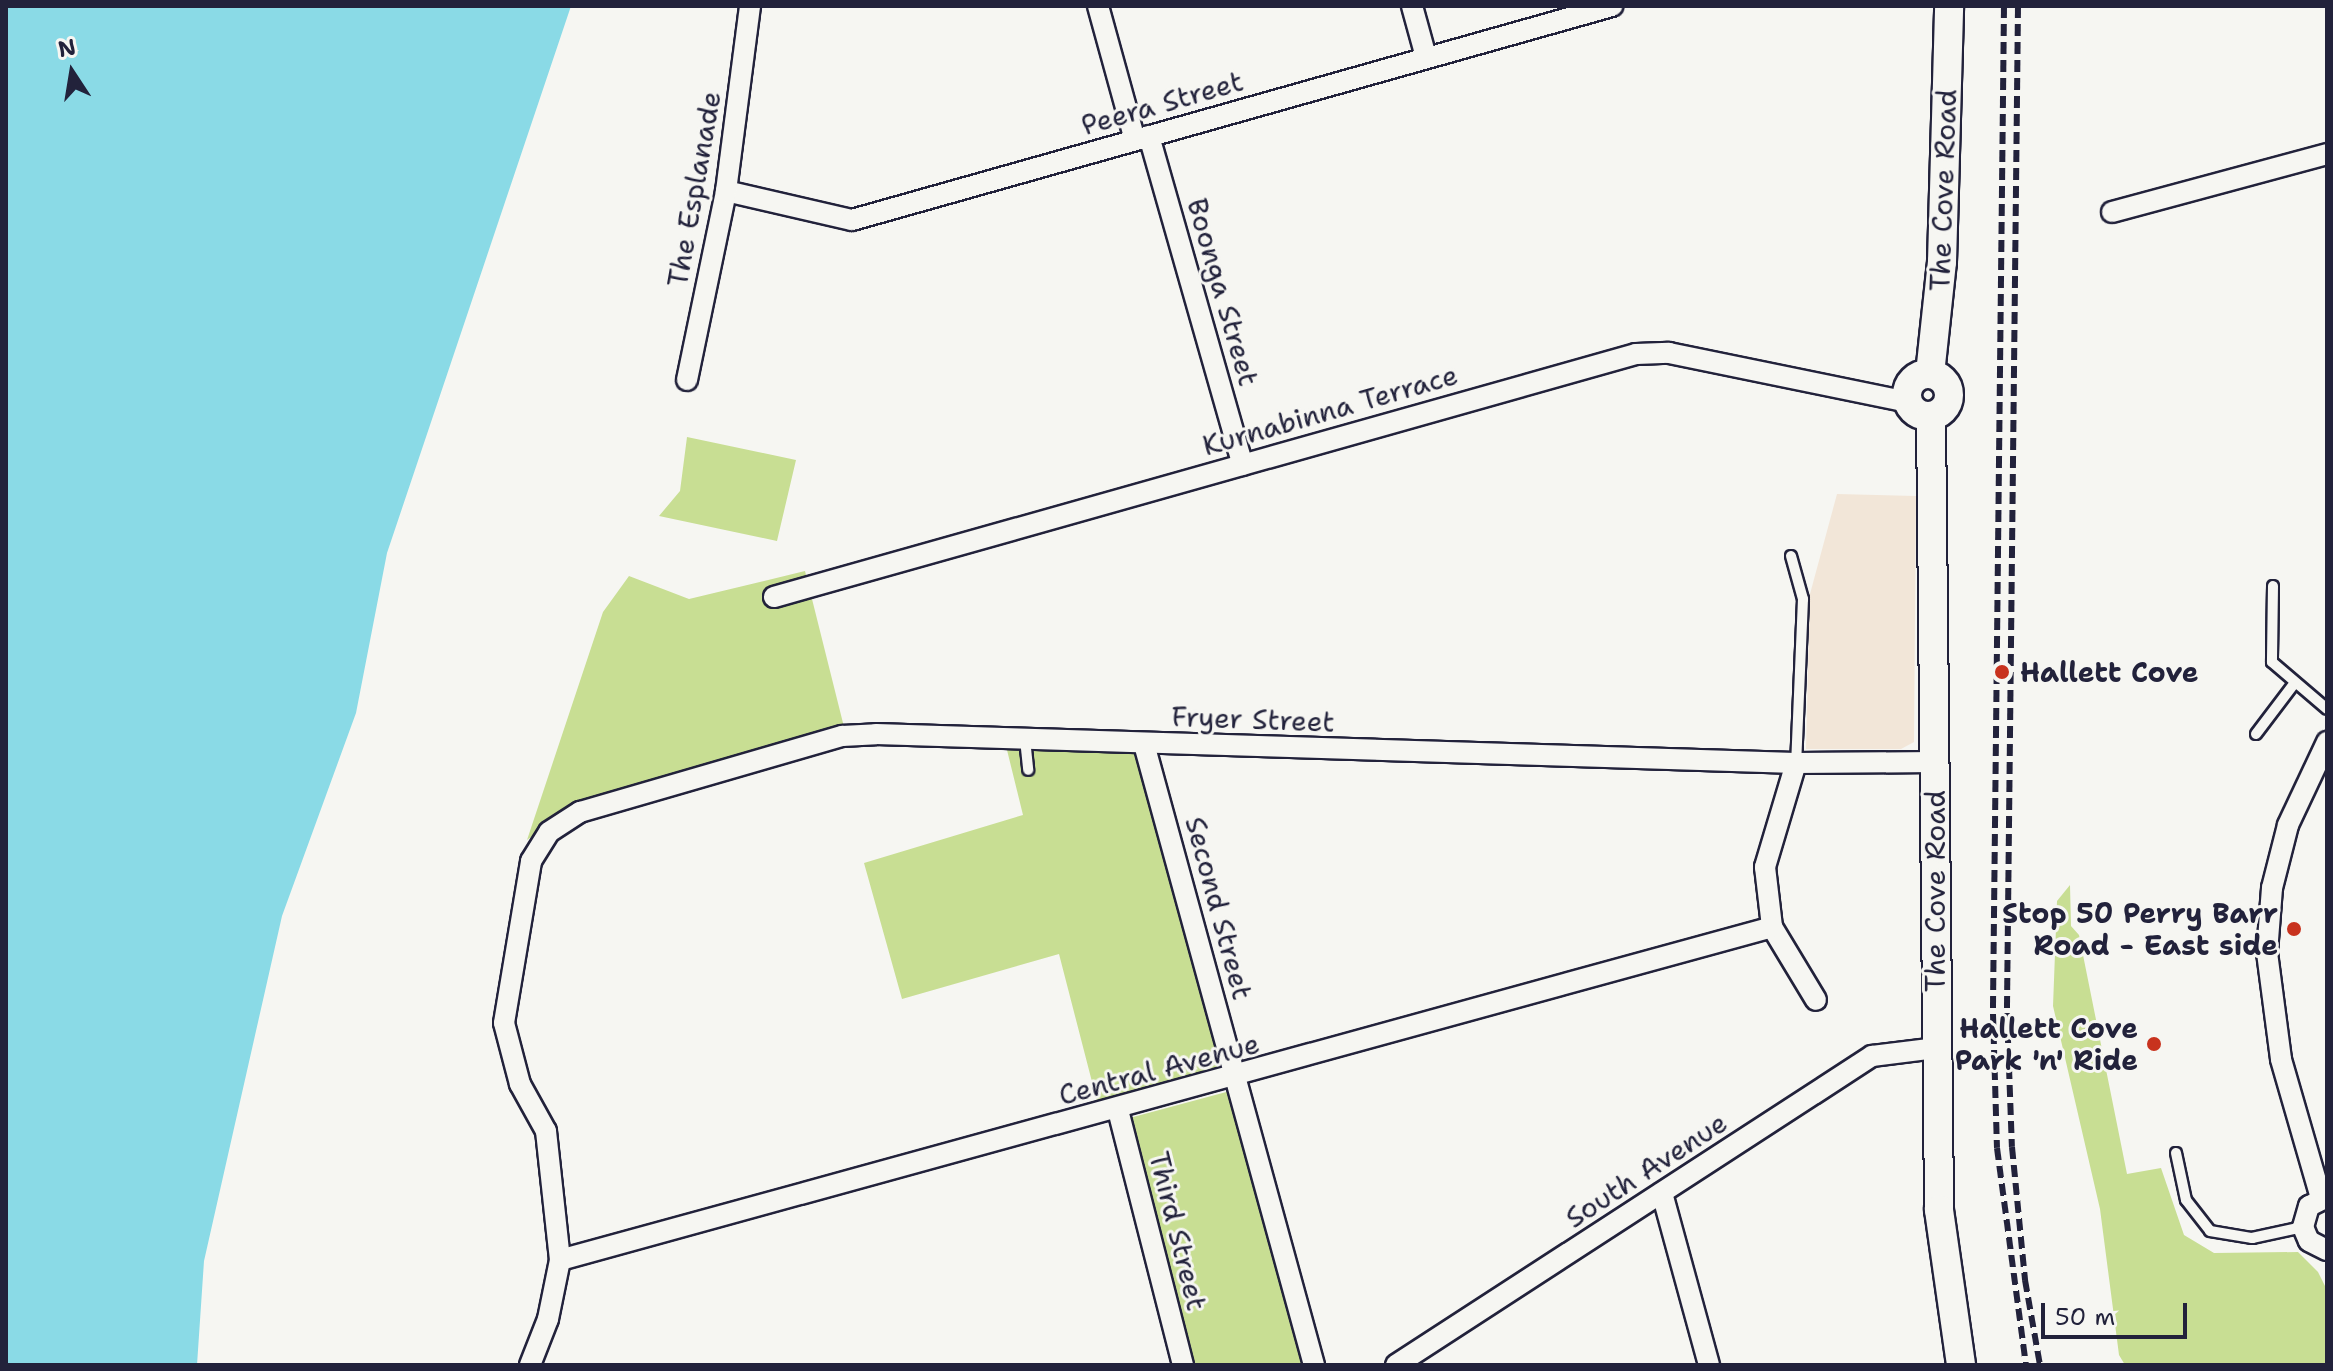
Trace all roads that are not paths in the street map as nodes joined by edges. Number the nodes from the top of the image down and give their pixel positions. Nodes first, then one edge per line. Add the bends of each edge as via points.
1 (750, 6) edge
2 (1098, 6) edge
3 (1412, 6) edge
4 (1612, 6) edge
5 (1949, 6) edge
6 (1426, 57) junction
7 (1142, 138) junction
8 (2327, 154) edge
9 (726, 191) junction
10 (2112, 212) dead end
11 (687, 380) dead end
12 (1920, 409) junction
13 (1243, 465) junction
14 (1791, 556) dead end
15 (2273, 586) dead end
16 (774, 597) dead end
17 (2294, 684) junction
18 (2327, 709) edge
19 (2256, 734) dead end
20 (1025, 739) junction
21 (2327, 742) edge
22 (1144, 744) junction
23 (1935, 762) junction
24 (1796, 763) junction
25 (1028, 770) dead end
26 (1772, 927) junction
27 (1816, 1000) dead end
28 (1936, 1048) junction
29 (1237, 1077) junction
30 (1118, 1110) junction
31 (2176, 1153) dead end
32 (1662, 1193) junction
33 (2324, 1197) edge
34 (2303, 1227) junction
35 (2327, 1250) edge
36 (560, 1260) junction
37 (530, 1365) edge
38 (1183, 1365) edge
39 (1314, 1365) edge
40 (1396, 1365) edge
41 (1709, 1365) edge
42 (1961, 1365) edge

1 - 9 street, The Esplanade
2 - 7 street, Boonga Street
3 - 6 street
4 - 6 street, Peera Street
5 - 12 street, The Cove Road via 1942,262 1930,374 1942,379 1950,397 1944,410
6 - 7 street, Peera Street
7 - 9 street, Peera Street via 852,220
7 - 13 street, Boonga Street
8 - 10 street
9 - 11 street, The Esplanade
12 - 13 street, Kurnabinna Terrace via 1652,352 1527,382
12 - 23 street, The Cove Road
13 - 16 street, Kurnabinna Terrace
14 - 24 lane via 1803,599
15 - 17 lane via 2272,662
17 - 18 lane
17 - 19 lane
20 - 22 street, Fryer Street
20 - 25 lane
20 - 36 street, Fryer Street via 842,736 580,812 549,832 531,861 504,1023 520,1084 546,1131
21 - 33 street via 2288,825 2272,888 2267,953 2281,1059
22 - 24 street, Fryer Street
22 - 29 street, Second Street
23 - 24 street, Fryer Street
23 - 28 street, The Cove Road
24 - 26 street via 1765,867
26 - 27 street
26 - 29 street, Central Avenue
28 - 32 street, South Avenue via 1872,1056
28 - 42 street, The Cove Road via 1939,1210
29 - 30 street, Central Avenue
29 - 39 street, Second Street
30 - 36 street, Central Avenue
30 - 38 street, Third Street
31 - 34 lane via 2186,1200 2210,1231 2252,1238
32 - 40 street, South Avenue
32 - 41 street
33 - 34 street via 2309,1206
34 - 35 street via 2309,1241
36 - 37 street, Fryer Street via 548,1319

